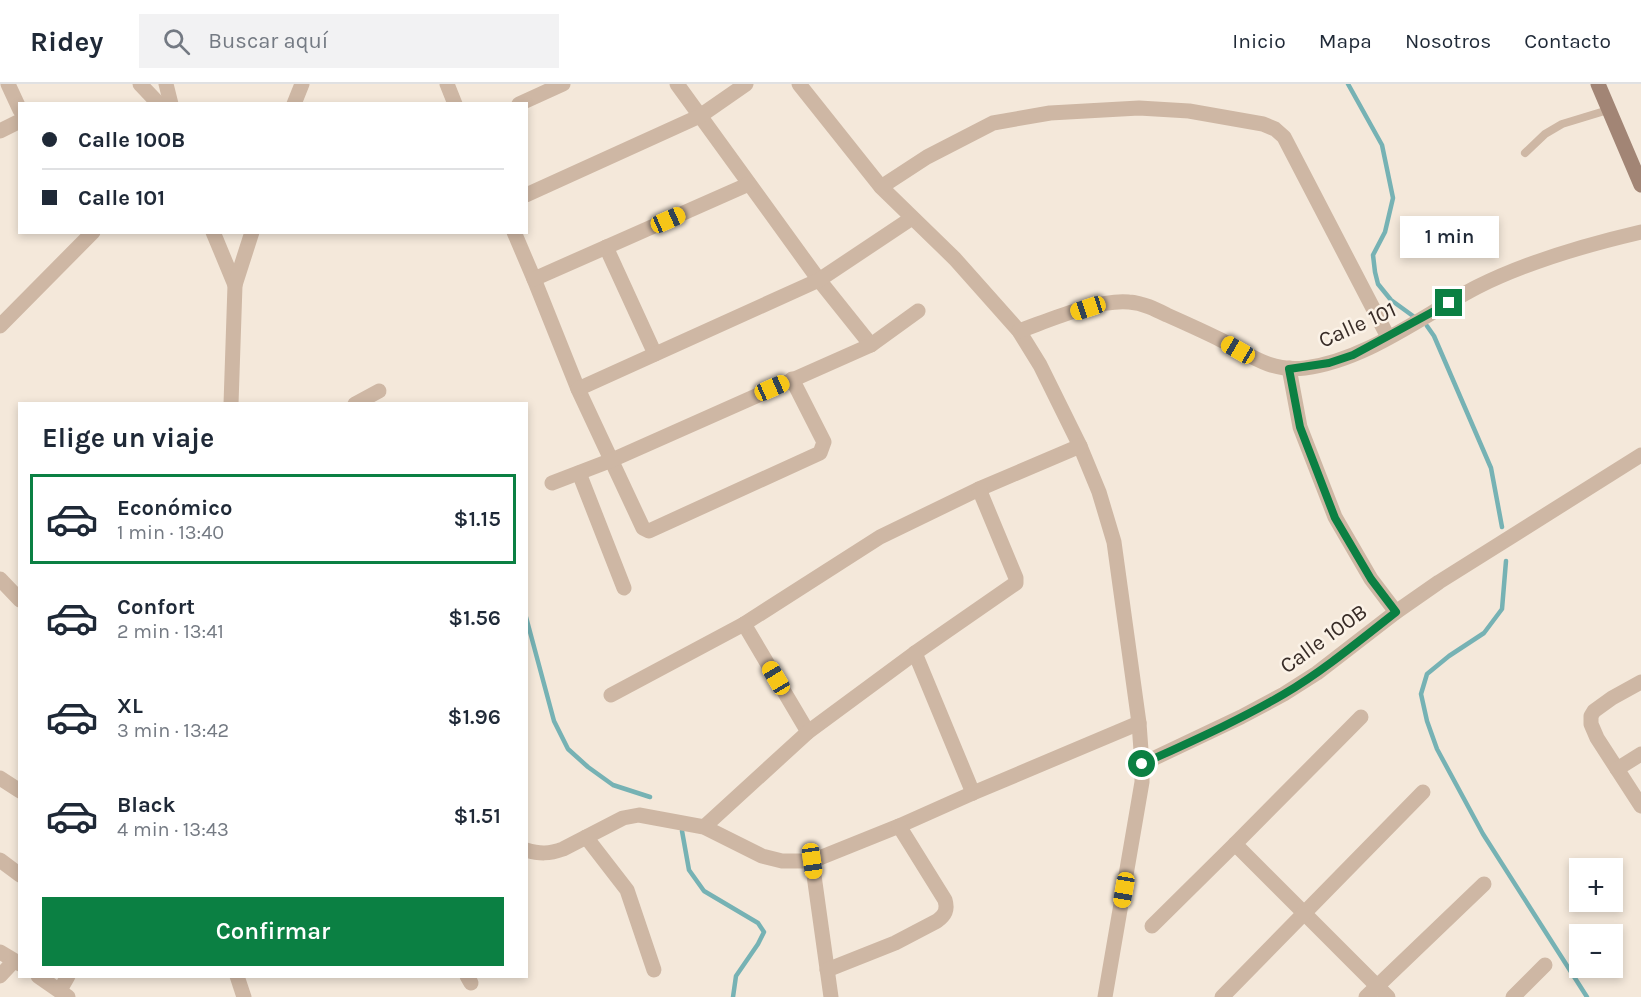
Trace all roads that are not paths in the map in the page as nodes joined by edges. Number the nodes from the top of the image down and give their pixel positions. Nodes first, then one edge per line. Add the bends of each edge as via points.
1 (8, 84) edge
2 (140, 84) edge
3 (166, 84) edge
4 (302, 84) edge
5 (447, 84) edge
6 (563, 84) edge
7 (677, 84) edge
8 (746, 84) edge
9 (799, 84) edge
10 (1598, 84) edge
11 (157, 102) edge
12 (170, 102) edge
13 (295, 102) edge
14 (454, 102) edge
15 (523, 102) edge
16 (18, 106) edge
17 (1608, 110) junction
18 (700, 116) junction
19 (18, 121) edge
20 (0, 131) edge
21 (1525, 153) dead end
22 (750, 183) junction
23 (1641, 185) edge
24 (881, 187) junction
25 (528, 194) edge
26 (912, 218) junction
27 (1641, 232) edge
28 (91, 234) edge
29 (214, 234) edge
30 (251, 234) edge
31 (514, 234) edge
32 (606, 247) junction
33 (534, 279) junction
34 (819, 280) junction
35 (235, 285) junction
36 (918, 311) dead end
37 (0, 326) edge
38 (1019, 331) junction
39 (1388, 337) junction
40 (870, 345) junction
41 (655, 354) junction
42 (1289, 369) junction
43 (792, 380) junction
44 (578, 388) junction
45 (380, 391) dead end
46 (231, 402) edge
47 (359, 402) edge
48 (1080, 446) junction
49 (1641, 455) edge
50 (612, 460) junction
51 (579, 473) junction
52 (552, 483) dead end
53 (979, 489) junction
54 (0, 579) edge
55 (624, 588) dead end
56 (18, 598) edge
57 (1396, 612) junction
58 (744, 624) junction
59 (915, 653) junction
60 (1641, 682) edge
61 (611, 695) dead end
62 (1361, 717) dead end
63 (1138, 723) junction
64 (808, 732) junction
65 (1641, 754) edge
66 (1142, 764) junction
67 (1617, 769) junction
68 (0, 778) edge
69 (18, 790) edge
70 (1423, 792) dead end
71 (973, 793) junction
72 (1641, 806) edge
73 (899, 826) junction
74 (704, 827) junction
75 (586, 837) junction
76 (1235, 844) junction
77 (528, 851) edge
78 (0, 860) edge
79 (812, 861) junction
80 (18, 874) edge
81 (1484, 884) dead end
82 (1304, 915) junction
83 (1152, 926) dead end
84 (0, 952) edge
85 (17, 963) edge
86 (1545, 965) dead end
87 (654, 970) dead end
88 (827, 970) junction
89 (0, 976) edge
90 (41, 978) edge
91 (68, 978) edge
92 (238, 978) edge
93 (1371, 992) edge
94 (64, 994) edge
95 (244, 997) edge
96 (831, 997) edge
97 (1105, 997) edge
98 (1222, 997) edge
99 (1388, 997) edge
100 (1513, 997) edge

1 - 16 street
2 - 11 street
3 - 12 street
4 - 13 street
5 - 14 street
6 - 15 street
7 - 18 street
8 - 18 street
9 - 24 street
10 - 17 street
17 - 21 lane via 1562,124
17 - 23 street
18 - 22 street
18 - 25 street
19 - 20 street
22 - 32 street
22 - 34 street
24 - 26 street
24 - 39 street via 927,157 993,123 1050,113 1138,108 1189,111 1263,124 1284,137
26 - 34 street
26 - 38 street via 956,260
27 - 39 street, Calle 101 via 1551,256 1513,271
28 - 37 street
29 - 35 street
30 - 35 street
31 - 33 street
32 - 33 street
32 - 41 street
33 - 44 street
34 - 40 street
34 - 41 street
35 - 46 street
36 - 40 street
38 - 42 street, Calle 101 via 1109,302 1144,304 1257,361
38 - 48 street
39 - 42 street, Calle 101 via 1329,363
40 - 43 street
41 - 44 street
42 - 57 street via 1300,427 1335,518 1371,579
43 - 50 street
43 - 50 street via 824,442 820,453 649,531 643,528
44 - 50 street
45 - 47 street
48 - 53 street
48 - 63 street via 1114,542
49 - 57 street, Calle 100B
50 - 51 street
51 - 52 street
51 - 55 street
53 - 58 street via 880,537
53 - 59 street via 1016,583
54 - 56 street
57 - 66 street, Calle 100B via 1284,694
58 - 61 street
58 - 64 street
59 - 64 street
59 - 71 street
60 - 67 street via 1612,698 1591,716 1592,730
62 - 76 street
63 - 66 street
63 - 71 street
64 - 74 street
65 - 67 street
66 - 97 street
67 - 72 street
68 - 69 street
70 - 82 street
71 - 73 street
73 - 79 street
73 - 88 street via 945,900 946,911 937,921 895,943
74 - 75 street via 639,815 623,818
74 - 79 street via 762,856
75 - 77 street via 552,853
75 - 87 street via 627,890
76 - 82 street
76 - 83 street
78 - 80 street
79 - 88 street
81 - 93 street
82 - 93 street
82 - 98 street
84 - 85 street
85 - 89 street
86 - 100 street
88 - 96 street
90 - 94 street
91 - 94 street
92 - 95 street
93 - 99 street

